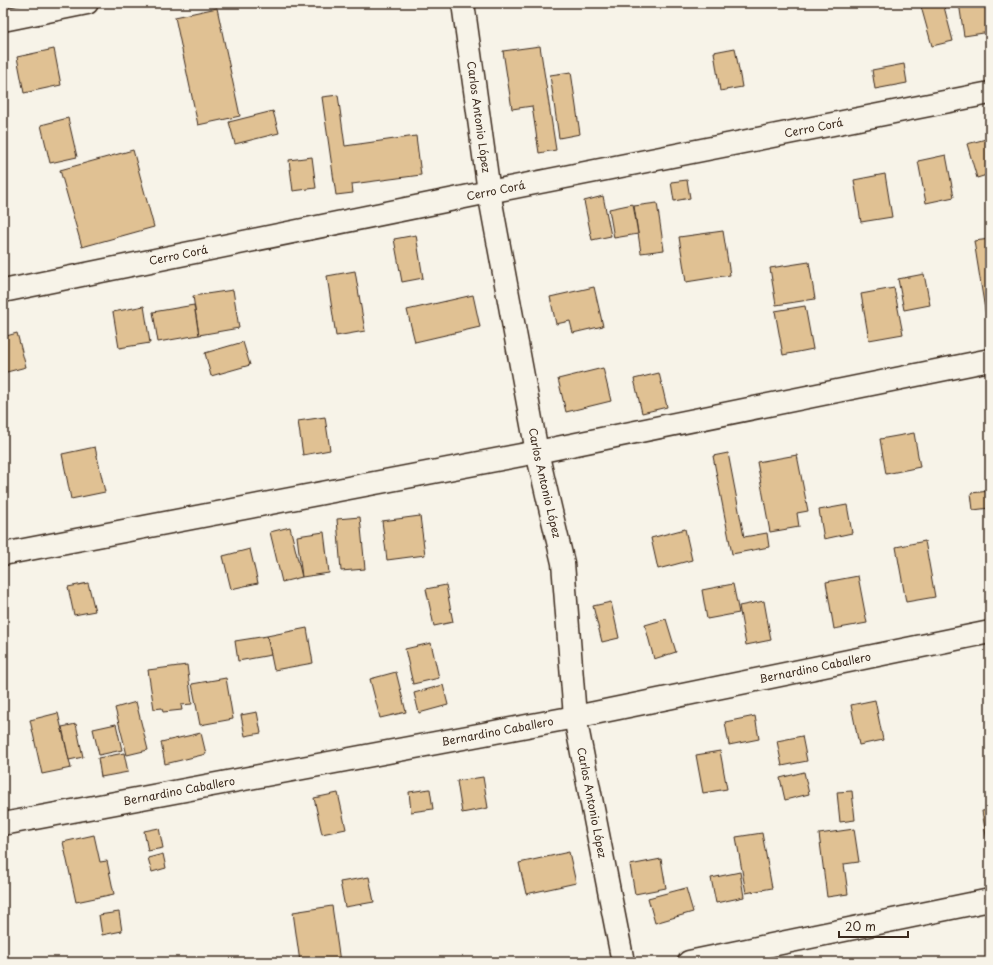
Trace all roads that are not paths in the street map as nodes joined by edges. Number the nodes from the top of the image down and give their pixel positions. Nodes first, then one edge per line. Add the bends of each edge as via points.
1 (87, 3) edge
2 (463, 3) edge
3 (3, 20) edge
4 (990, 93) edge
5 (489, 192) junction
6 (3, 291) edge
7 (990, 360) edge
8 (537, 452) junction
9 (3, 554) edge
10 (990, 632) edge
11 (575, 717) junction
12 (3, 824) edge
13 (990, 900) edge
14 (624, 962) edge
15 (689, 962) edge

1 - 3 street
2 - 5 street, Carlos Antonio López
4 - 5 street, Cerro Corá
5 - 6 street, Cerro Corá
5 - 8 street, Carlos Antonio López
7 - 8 street
8 - 9 street
8 - 11 street, Carlos Antonio López via 563,563
10 - 11 street, Bernardino Caballero
11 - 12 street, Bernardino Caballero
11 - 14 street, Carlos Antonio López
13 - 15 street

